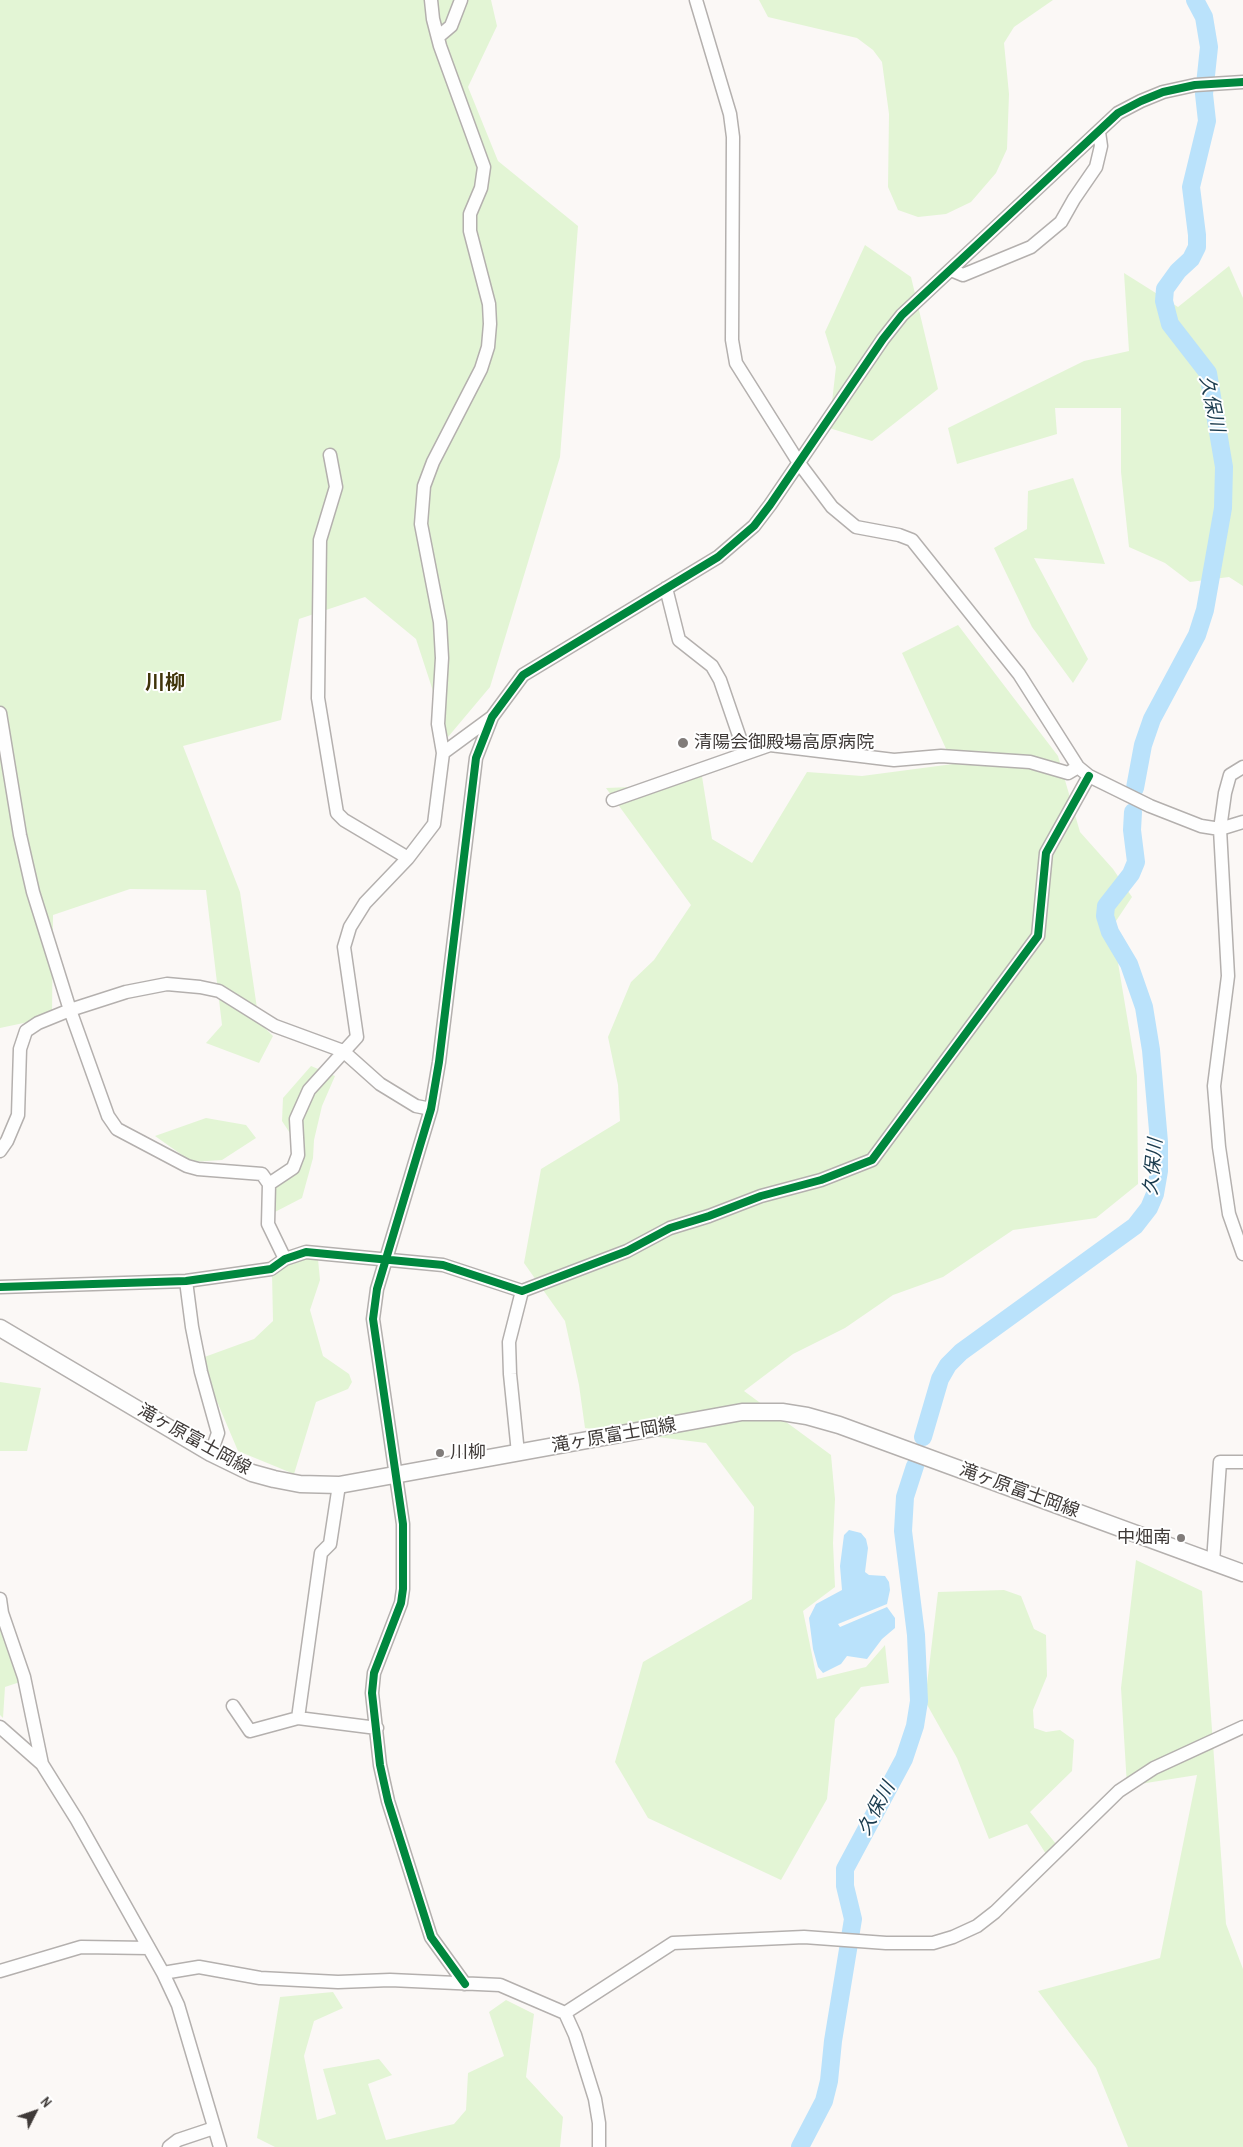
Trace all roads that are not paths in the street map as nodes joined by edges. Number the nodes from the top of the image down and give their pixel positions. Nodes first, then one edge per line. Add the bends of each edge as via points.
1 (431, 0) edge
2 (461, 0) edge
3 (696, 0) edge
4 (438, 37) junction
5 (1243, 82) edge
6 (1099, 132) junction
7 (951, 270) junction
8 (330, 455) dead end
9 (799, 463) junction
10 (666, 588) junction
11 (0, 713) edge
12 (492, 718) junction
13 (444, 753) junction
14 (745, 753) junction
15 (1078, 767) junction
16 (1243, 768) edge
17 (1089, 776) junction
18 (613, 800) dead end
19 (1243, 822) edge
20 (1220, 829) junction
21 (408, 858) junction
22 (70, 1010) junction
23 (343, 1051) junction
24 (431, 1109) junction
25 (0, 1151) edge
26 (270, 1184) junction
27 (1243, 1254) edge
28 (285, 1259) junction
29 (386, 1259) junction
30 (186, 1280) junction
31 (0, 1287) edge
32 (522, 1291) junction
33 (0, 1328) edge
34 (211, 1452) junction
35 (518, 1453) junction
36 (1243, 1462) edge
37 (396, 1474) junction
38 (339, 1485) junction
39 (1213, 1562) junction
40 (1243, 1573) edge
41 (0, 1599) edge
42 (233, 1706) dead end
43 (298, 1718) junction
44 (0, 1727) edge
45 (1243, 1727) edge
46 (377, 1728) junction
47 (42, 1764) junction
48 (149, 1948) junction
49 (0, 1971) edge
50 (163, 1973) junction
51 (465, 1984) junction
52 (565, 2013) junction
53 (214, 2128) junction
54 (169, 2147) edge
55 (220, 2147) edge
56 (599, 2147) edge

1 - 4 street
2 - 4 street via 451,26
3 - 9 street via 730,114 733,137 732,340 736,363
4 - 13 street via 484,166 481,188 470,214 470,231 489,304 490,324 488,347 481,369 424,486 421,524 440,622 442,658 438,724
5 - 6 street via 1195,85 1163,92 1118,113
6 - 7 street
6 - 7 street via 1101,146 1096,167 1061,222 1030,247 963,275
7 - 9 street via 902,315 883,339
8 - 21 street via 336,487 320,540 318,698 337,813
9 - 10 street via 754,526 718,557
9 - 15 street via 832,507 856,527 912,540 1019,674
10 - 12 street via 523,675
10 - 14 street via 679,640 712,666 720,680
11 - 22 street via 33,892
12 - 13 street
12 - 24 street via 476,758
13 - 21 street via 434,824
14 - 15 street via 770,745 894,760 941,756 1030,762 1068,773
14 - 18 street
15 - 17 street
16 - 20 street via 1230,775
17 - 20 street via 1150,806 1201,826
17 - 32 street via 1046,853 1038,936 872,1160 821,1180 761,1196 670,1228 627,1251
19 - 20 street
20 - 27 street via 1228,976 1214,1086 1229,1214
21 - 23 street via 365,904 350,927 344,947 357,1037
22 - 23 street via 126,992 167,984 200,987 219,992 275,1026
22 - 25 street via 26,1031 20,1049 18,1115
22 - 26 street via 108,1116 117,1129 187,1166 262,1174
23 - 24 street via 380,1084 416,1106
23 - 26 street via 309,1090 296,1119 298,1155 293,1168
24 - 29 street
26 - 28 street via 268,1224
28 - 29 street via 306,1252
28 - 30 street via 271,1269
29 - 32 street via 443,1265
29 - 37 street via 377,1289 374,1319
30 - 31 street
30 - 34 street via 201,1372 218,1433
32 - 35 street via 509,1342
33 - 34 main road, 滝ヶ原富士岡線
34 - 38 main road, 滝ヶ原富士岡線 via 252,1473 274,1480
35 - 37 main road, 滝ヶ原富士岡線
35 - 39 main road, 滝ヶ原富士岡線 via 742,1412 798,1414 839,1425
36 - 39 street via 1220,1462
37 - 38 main road, 滝ヶ原富士岡線
37 - 46 street via 403,1524 403,1589 401,1603 374,1673 372,1693
38 - 43 street via 330,1544 321,1553
39 - 40 main road, 滝ヶ原富士岡線
41 - 47 street via 24,1677
42 - 43 street via 250,1731
43 - 46 street
44 - 47 street
45 - 52 street via 1154,1768 1119,1791 1014,1895 977,1926 953,1937 933,1942 860,1942 804,1937 673,1943
46 - 51 street via 380,1765 388,1801 431,1937
47 - 48 street
48 - 49 street via 81,1947
48 - 50 street
50 - 51 street via 199,1967 260,1978
50 - 53 street via 178,2006
51 - 52 street via 500,1985
52 - 56 street via 594,2099
53 - 54 street via 178,2140
53 - 55 street

